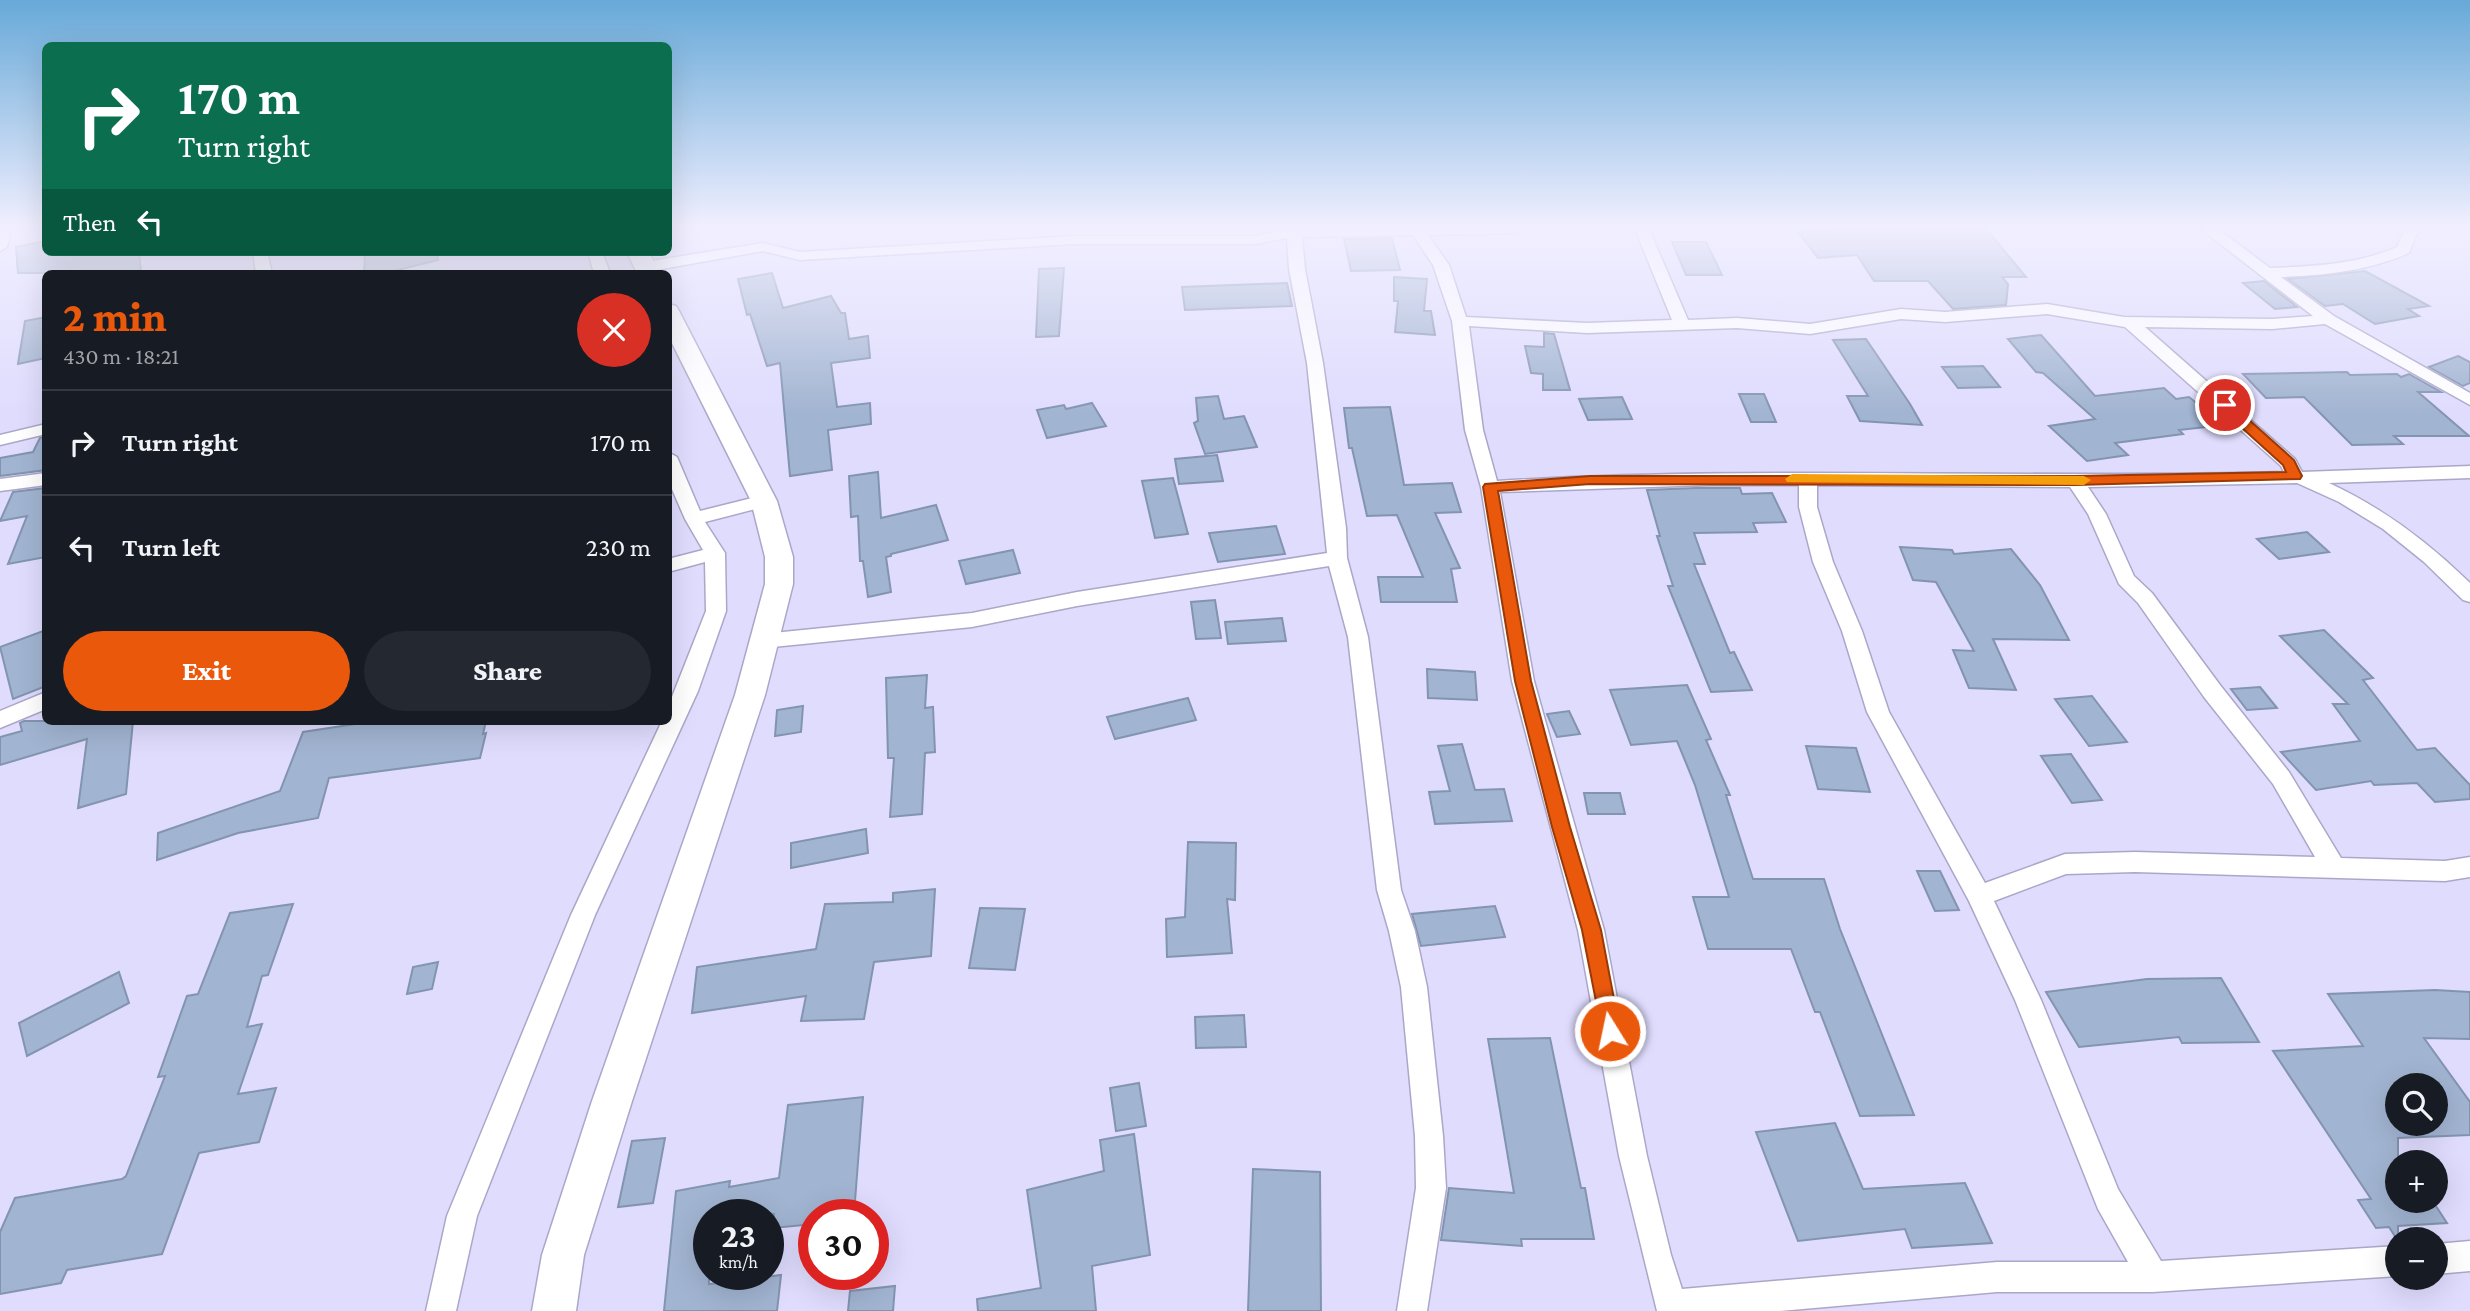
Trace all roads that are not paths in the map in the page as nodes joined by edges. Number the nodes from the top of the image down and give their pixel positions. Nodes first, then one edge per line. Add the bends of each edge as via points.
1 (1301, 290) edge
2 (1450, 290) edge
3 (1667, 290) edge
4 (2291, 290) edge
5 (672, 319) edge
6 (2328, 319) junction
7 (1460, 321) junction
8 (1681, 323) junction
9 (2129, 323) junction
10 (2470, 400) edge
11 (42, 430) edge
12 (0, 440) edge
13 (672, 467) edge
14 (2470, 471) edge
15 (2295, 476) junction
16 (2347, 477) junction
17 (1808, 479) junction
18 (42, 480) edge
19 (2075, 481) junction
20 (0, 485) edge
21 (1490, 487) junction
22 (764, 501) junction
23 (2358, 502) junction
24 (694, 519) junction
25 (715, 553) junction
26 (1337, 558) junction
27 (672, 565) edge
28 (2470, 595) edge
29 (763, 641) junction
30 (42, 702) edge
31 (0, 720) edge
32 (672, 721) edge
33 (670, 725) edge
34 (2333, 866) junction
35 (2470, 867) edge
36 (1979, 896) junction
37 (2470, 1256) edge
38 (2448, 1258) edge
39 (2385, 1262) edge
40 (2153, 1277) junction
41 (1672, 1308) edge
42 (441, 1311) edge
43 (554, 1311) edge
44 (1412, 1311) edge

1 - 26 street via 1315,363
2 - 7 street
3 - 8 street
4 - 6 street
5 - 22 street
6 - 9 street via 2272,324
6 - 10 street
7 - 8 street via 1587,328
7 - 21 street via 1474,430
8 - 9 street via 1810,329 1901,314 1957,316 2047,309
9 - 15 street via 2289,463
11 - 12 street
13 - 24 street
14 - 16 street
15 - 16 street
15 - 19 street
15 - 23 street
16 - 23 street
17 - 19 street
17 - 21 street via 1590,480
17 - 36 street via 1808,507 1823,562 1878,712
18 - 20 street
19 - 34 street via 2097,514 2126,579 2281,778
21 - 41 street via 1523,681 1591,930 1633,1156
22 - 24 street
22 - 29 street via 779,557 779,584
23 - 28 street via 2415,543
24 - 25 street
25 - 27 street
25 - 32 street via 716,611
26 - 29 street via 972,620
26 - 44 street via 1358,637 1389,890 1414,987 1430,1136 1431,1188
29 - 43 street via 750,695 563,1255
30 - 31 street
33 - 42 street via 583,915 462,1216
34 - 35 street via 2445,871
34 - 36 street via 2065,864
36 - 40 street via 2028,1000 2108,1199
37 - 38 street
39 - 40 street
40 - 41 street via 1997,1277

